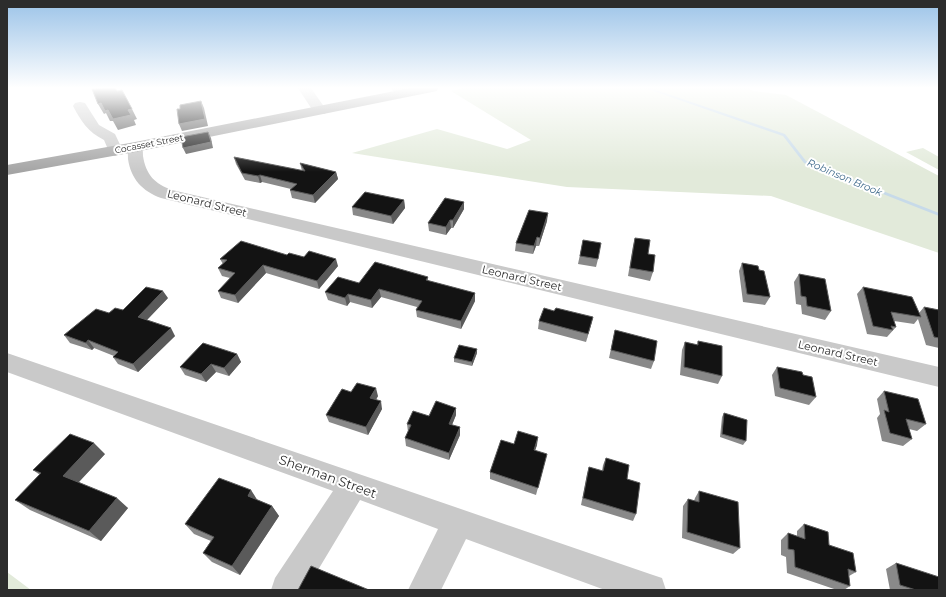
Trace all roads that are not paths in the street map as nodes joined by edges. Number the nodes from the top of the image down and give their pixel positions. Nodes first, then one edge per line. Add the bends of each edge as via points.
1 (85, 116) edge
2 (295, 116) edge
3 (135, 147) junction
4 (115, 150) junction
5 (7, 170) edge
6 (7, 362) edge
7 (939, 377) edge
8 (353, 485) junction
9 (458, 522) junction
10 (287, 590) edge
11 (424, 590) edge
12 (650, 590) edge

1 - 4 street via 96,132 110,137
2 - 3 main road, Cocasset Street
3 - 4 main road, Cocasset Street
3 - 7 street, Leonard Street via 136,166 141,176 148,186 167,194
4 - 5 main road, Cocasset Street
6 - 8 street, Sherman Street
8 - 9 street, Sherman Street
8 - 10 street
9 - 11 street
9 - 12 street, Sherman Street

